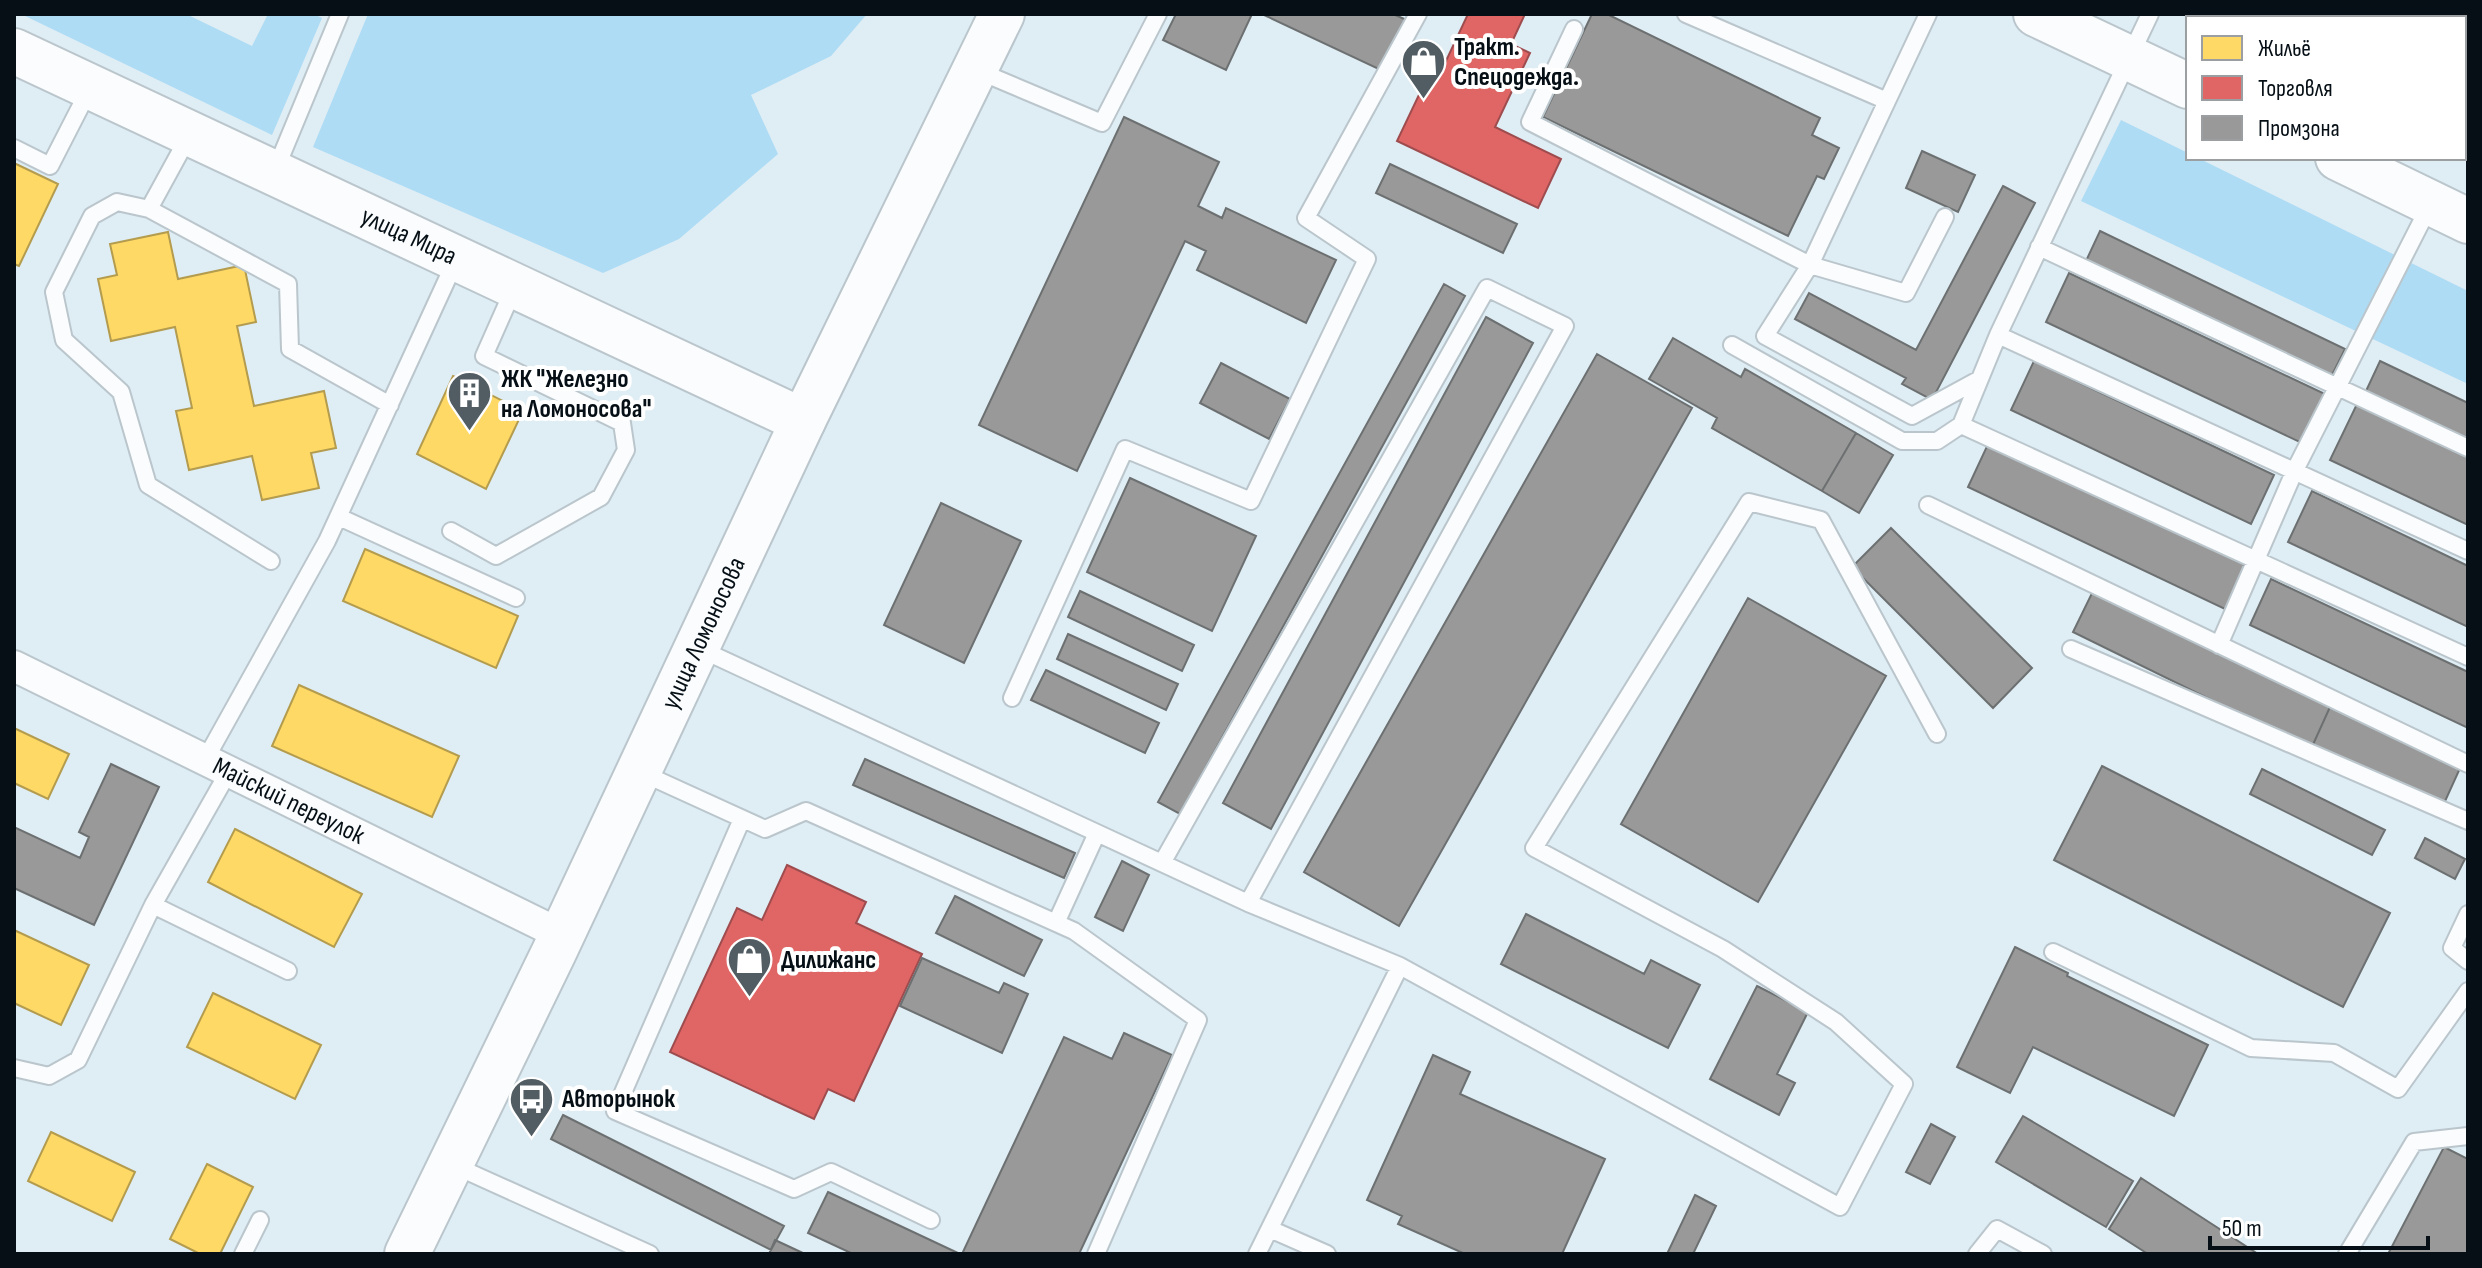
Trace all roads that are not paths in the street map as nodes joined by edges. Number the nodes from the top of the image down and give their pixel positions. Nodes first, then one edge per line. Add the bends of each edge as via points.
1 (340, 14) edge
2 (1002, 14) edge
3 (1158, 14) edge
4 (1418, 14) edge
5 (1686, 14) edge
6 (1928, 14) edge
7 (2036, 14) edge
8 (2150, 14) edge
9 (1574, 29) dead end
10 (14, 51) edge
11 (2128, 57) junction
12 (975, 70) junction
13 (2186, 85) edge
14 (91, 86) junction
15 (1887, 101) junction
16 (190, 133) junction
17 (14, 148) edge
18 (2342, 160) edge
19 (275, 173) junction
20 (149, 209) junction
21 (2449, 212) edge
22 (1945, 217) dead end
23 (2039, 247) junction
24 (457, 258) junction
25 (1810, 265) junction
26 (516, 284) junction
27 (1998, 335) junction
28 (1732, 345) dead end
29 (1980, 379) junction
30 (2338, 386) junction
31 (390, 405) junction
32 (803, 421) junction
33 (1961, 425) junction
34 (2468, 448) edge
35 (2295, 470) junction
36 (1928, 505) dead end
37 (339, 517) junction
38 (451, 531) dead end
39 (2468, 551) edge
40 (2256, 560) junction
41 (271, 561) dead end
42 (516, 598) dead end
43 (2219, 645) junction
44 (697, 648) junction
45 (2071, 649) dead end
46 (2468, 657) edge
47 (14, 666) edge
48 (1012, 698) dead end
49 (1937, 734) dead end
50 (2468, 764) edge
51 (217, 766) junction
52 (639, 771) junction
53 (742, 819) junction
54 (2468, 821) edge
55 (1097, 833) junction
56 (1162, 863) junction
57 (1248, 903) junction
58 (153, 905) junction
59 (2468, 914) edge
60 (1056, 923) junction
61 (562, 935) junction
62 (2053, 952) dead end
63 (2468, 961) edge
64 (1400, 966) junction
65 (288, 971) dead end
66 (2468, 991) edge
67 (14, 1068) edge
68 (2468, 1136) edge
69 (451, 1164) junction
70 (260, 1220) dead end
71 (931, 1220) dead end
72 (1270, 1229) junction
73 (243, 1254) edge
74 (407, 1254) edge
75 (650, 1254) edge
76 (1096, 1254) edge
77 (1257, 1254) edge
78 (1327, 1254) edge
79 (1977, 1254) edge
80 (2043, 1254) edge
81 (2347, 1254) edge

1 - 19 lane
2 - 12 main road, улица Ломоносова
3 - 12 lane via 1102,123
4 - 48 lane via 1306,218 1367,259 1251,501 1125,449
5 - 15 lane
6 - 15 lane
7 - 11 main road
8 - 11 lane
9 - 25 lane via 1530,122
10 - 14 main road, улица Мира
11 - 13 main road
11 - 23 lane
12 - 32 main road, улица Ломоносова
14 - 16 main road, улица Мира
14 - 17 lane via 50,166
15 - 25 lane
16 - 19 main road, улица Мира
16 - 20 lane
18 - 21 main road
19 - 24 main road, улица Мира
20 - 31 lane via 288,284 290,349
20 - 41 lane via 117,202 92,216 54,292 64,340 121,392 148,485
21 - 30 lane
22 - 25 lane via 1906,293
23 - 27 lane
23 - 30 lane
24 - 26 main road, улица Мира
24 - 31 lane
25 - 29 lane via 1765,336 1912,416
26 - 32 main road, улица Мира
26 - 38 lane via 484,356 622,423 626,450 601,497 496,556
27 - 29 lane
27 - 35 lane
28 - 33 lane via 1902,441 1937,441
29 - 33 lane
30 - 34 lane
30 - 35 lane
31 - 37 lane
32 - 44 main road, улица Ломоносова
33 - 40 lane
35 - 39 lane
35 - 40 lane
36 - 43 lane
37 - 42 lane
37 - 51 lane
40 - 43 lane
40 - 46 lane
43 - 50 lane
44 - 52 main road, улица Ломоносова
44 - 55 lane
45 - 54 lane
47 - 51 street, Майский переулок
49 - 64 lane via 1821,520 1749,502 1534,848 1723,949 1836,1022 1904,1084 1840,1207
51 - 58 lane
51 - 61 street, Майский переулок
52 - 53 lane
52 - 61 main road, улица Ломоносова
53 - 60 lane via 765,829 806,811
53 - 71 lane via 615,1111 794,1189 831,1172
55 - 56 lane
55 - 60 lane
56 - 57 lane
56 - 57 lane via 1487,288 1565,326
57 - 64 lane
58 - 65 lane
58 - 67 lane via 78,1060 49,1076
59 - 63 lane via 2452,948
60 - 76 lane via 1198,1020
61 - 69 main road, улица Ломоносова
62 - 66 lane via 2251,1048 2334,1053 2398,1089
64 - 72 lane
68 - 81 lane via 2414,1142
69 - 74 main road, улица Ломоносова
69 - 75 lane
70 - 73 lane
72 - 77 lane
72 - 78 lane
79 - 80 lane via 1997,1229

